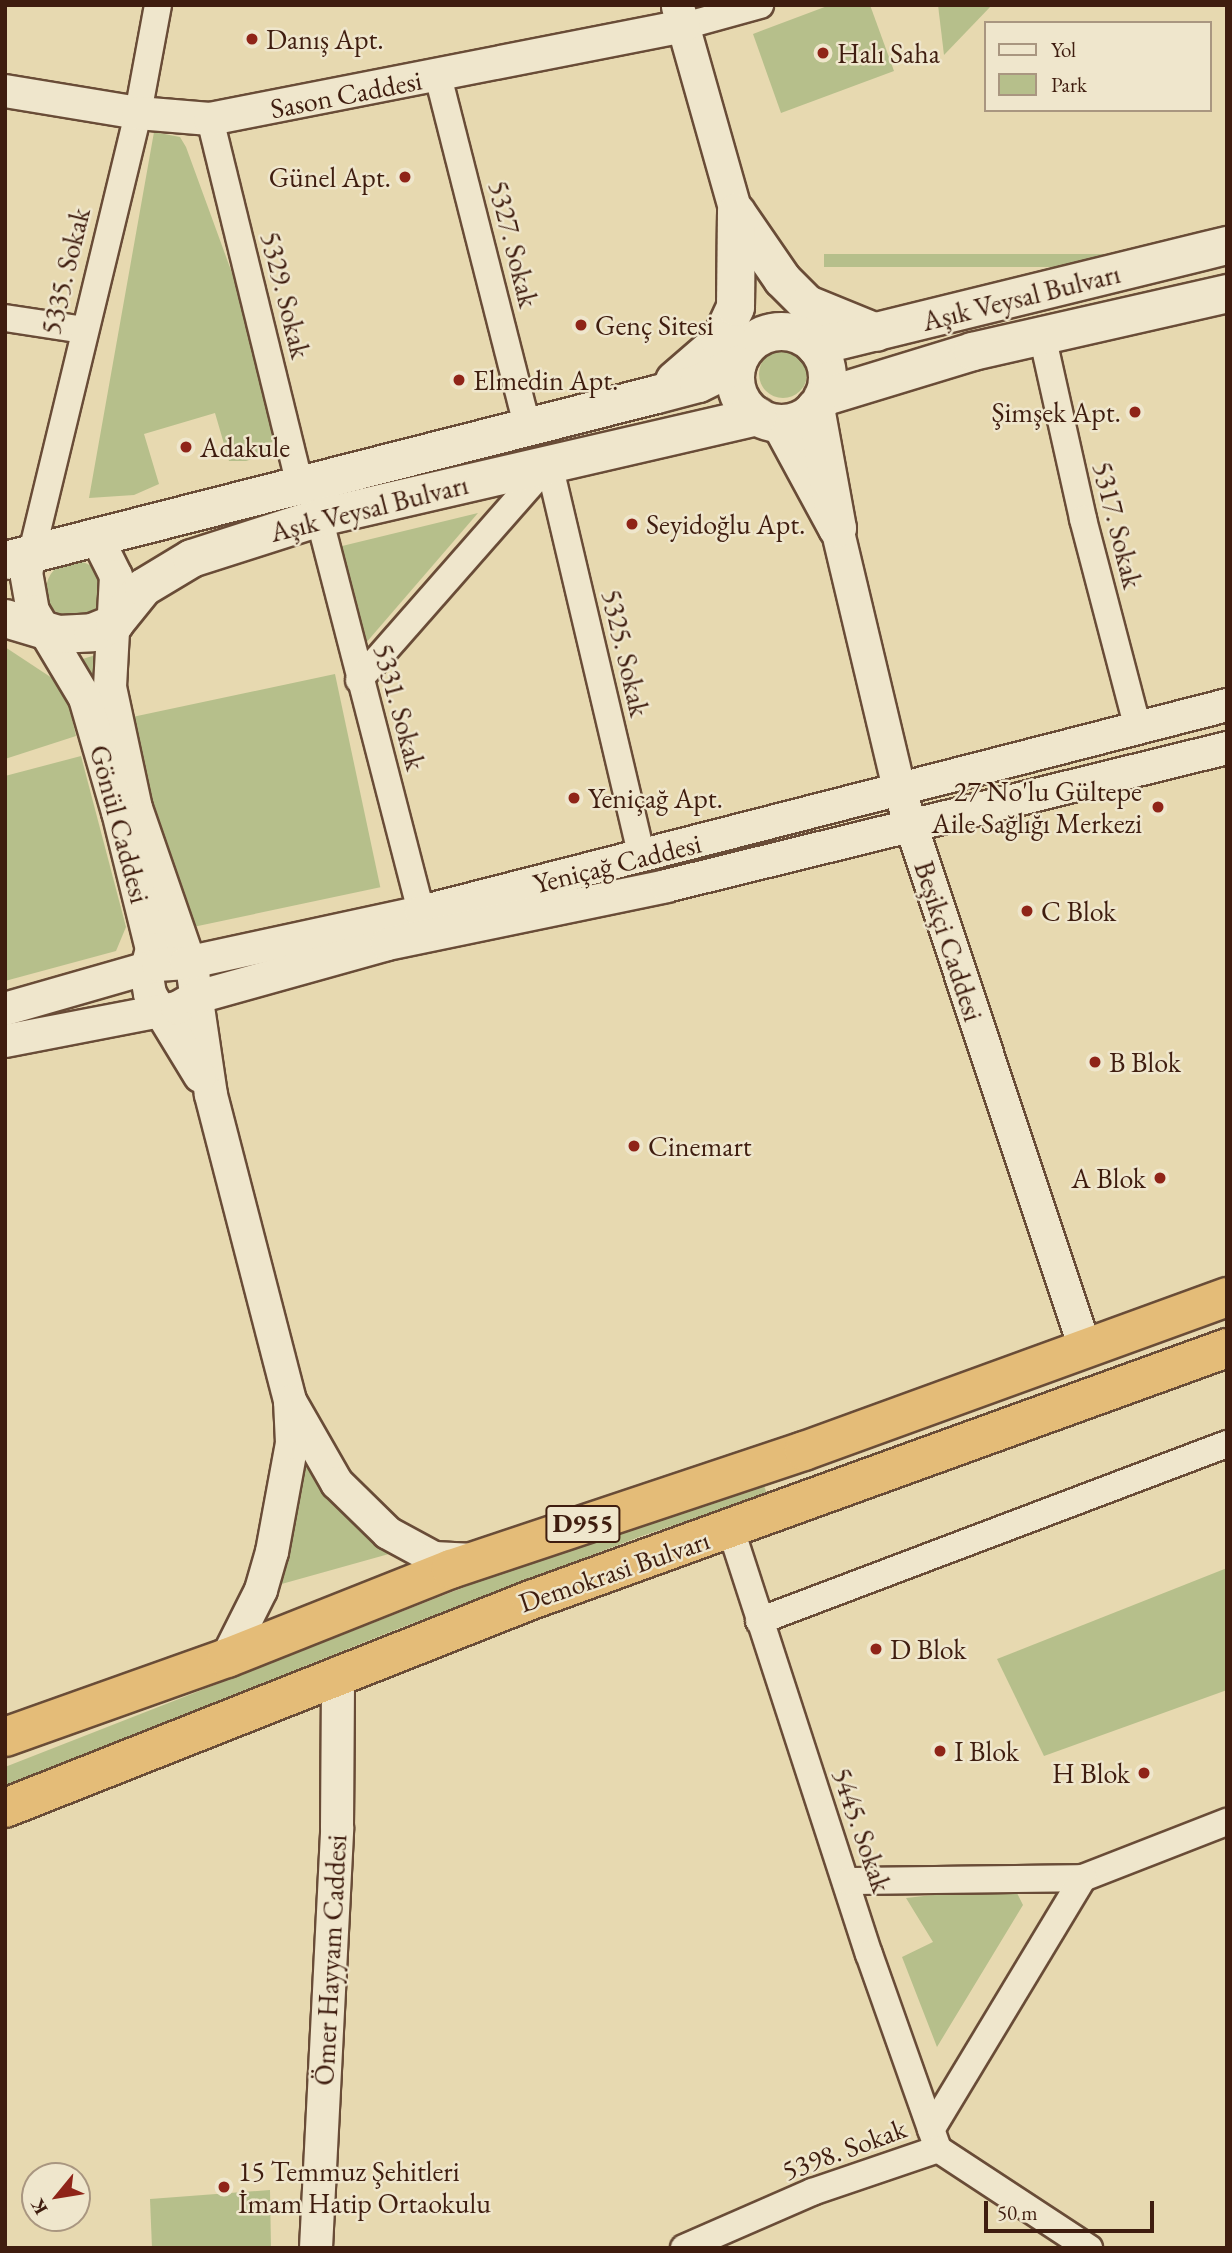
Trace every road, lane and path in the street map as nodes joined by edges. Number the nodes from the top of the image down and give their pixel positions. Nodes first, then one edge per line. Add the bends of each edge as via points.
1 (158, 5) edge
2 (760, 5) edge
3 (681, 15) edge
4 (438, 76) junction
5 (5, 91) edge
6 (138, 113) junction
7 (210, 119) junction
8 (736, 212) junction
9 (1227, 246) edge
10 (1227, 293) edge
11 (5, 318) edge
12 (83, 330) junction
13 (876, 332) junction
14 (1042, 335) junction
15 (776, 345) junction
16 (656, 394) junction
17 (819, 402) junction
18 (769, 420) junction
19 (528, 428) junction
20 (549, 464) junction
21 (300, 486) junction
22 (319, 517) junction
23 (837, 528) junction
24 (97, 537) junction
25 (18, 556) edge
26 (5, 618) edge
27 (114, 623) junction
28 (47, 631) junction
29 (359, 680) junction
30 (1227, 705) edge
31 (1138, 729) junction
32 (1227, 748) edge
33 (900, 792) junction
34 (911, 827) junction
35 (642, 856) junction
36 (421, 912) junction
37 (186, 963) junction
38 (146, 971) junction
39 (194, 998) junction
40 (5, 1009) edge
41 (161, 1009) junction
42 (5, 1041) edge
43 (211, 1095) junction
44 (1227, 1278) edge
45 (1227, 1297) edge
46 (1163, 1317) junction
47 (1085, 1348) junction
48 (1227, 1348) edge
49 (1227, 1359) edge
50 (1177, 1367) junction
51 (290, 1401) junction
52 (1227, 1444) edge
53 (731, 1530) junction
54 (476, 1560) junction
55 (759, 1621) junction
56 (227, 1658) junction
57 (338, 1673) junction
58 (5, 1737) edge
59 (5, 1808) edge
60 (1227, 1822) edge
61 (1083, 1878) junction
62 (847, 1881) junction
63 (935, 2139) junction
64 (316, 2248) edge
65 (684, 2248) edge
66 (1089, 2248) edge

1 - 6 street, 5335. Sokak
2 - 3 street
3 - 4 street, Sason Caddesi
3 - 8 street
4 - 7 street, Sason Caddesi
4 - 19 street, 5327. Sokak
5 - 6 street, Sason Caddesi
6 - 7 street, Sason Caddesi
6 - 12 street, 5335. Sokak
7 - 21 street, 5329. Sokak
8 - 13 main road via 782,279 807,304
8 - 15 main road
8 - 16 main road via 735,307 719,341
9 - 13 main road, Aşık Veysal Bulvarı
10 - 14 main road, Aşık Veysal Bulvarı
11 - 12 street
12 - 25 street, 5335. Sokak
13 - 15 main road, Aşık Veysal Bulvarı
14 - 17 main road, Aşık Veysal Bulvarı via 972,351
14 - 31 street, 5317. Sokak via 1083,519
15 - 16 main road, Aşık Veysal Bulvarı via 698,383
15 - 17 main road via 827,374
15 - 18 main road via 736,387 742,401
16 - 19 main road, Aşık Veysal Bulvarı
17 - 18 main road, Aşık Veysal Bulvarı via 795,421
17 - 23 main road, Beşikçi Caddesi
18 - 20 main road, Aşık Veysal Bulvarı
18 - 23 main road, Beşikçi Caddesi
19 - 21 main road, Aşık Veysal Bulvarı
20 - 22 main road, Aşık Veysal Bulvarı
20 - 29 street
20 - 35 street, 5325. Sokak
21 - 24 main road, Aşık Veysal Bulvarı
22 - 27 main road, Aşık Veysal Bulvarı via 191,558 143,587
22 - 29 street, 5331. Sokak
23 - 33 street, Beşikçi Caddesi
24 - 25 main road, Aşık Veysal Bulvarı
24 - 27 street, Gönül Caddesi via 116,576
25 - 28 street, Gönül Caddesi via 33,611
26 - 28 main road
27 - 28 main road via 92,632
27 - 37 street, Gönül Caddesi via 110,687 115,714 136,808
28 - 38 street, Gönül Caddesi via 85,698 99,744 152,949
29 - 36 street, 5331. Sokak
30 - 31 street, Yeniçağ Caddesi
31 - 33 street, Yeniçağ Caddesi
32 - 34 street, Yeniçağ Caddesi
33 - 34 street, Beşikçi Caddesi
33 - 35 street, Yeniçağ Caddesi
34 - 39 street, Yeniçağ Caddesi via 666,886 387,944
34 - 47 street, Beşikçi Caddesi
35 - 36 street, Yeniçağ Caddesi
36 - 37 street, Yeniçağ Caddesi
37 - 38 street, Yeniçağ Caddesi via 158,965
37 - 39 street, Gönül Caddesi via 193,974
38 - 40 street, Yeniçağ Caddesi
38 - 41 street, Gönül Caddesi via 150,994
39 - 41 street, Yeniçağ Caddesi via 177,1008
39 - 43 street, Gönül Caddesi
41 - 42 street, Yeniçağ Caddesi
41 - 43 street, Gönül Caddesi
43 - 51 street, Gönül Caddesi
44 - 46 highway
45 - 46 highway, Demokrasi Bulvarı / D955
46 - 47 highway, Demokrasi Bulvarı / D955
47 - 54 highway, Demokrasi Bulvarı / D955 via 804,1451
48 - 50 highway, Demokrasi Bulvarı / D955
49 - 50 highway
50 - 53 highway, Demokrasi Bulvarı / D955
51 - 54 street via 337,1483 388,1533 434,1558
51 - 56 street via 292,1443 272,1552 261,1590
52 - 55 street
53 - 55 street, 5445. Sokak
53 - 57 highway, Demokrasi Bulvarı / D955
54 - 56 highway, Demokrasi Bulvarı / D955
55 - 62 street, 5445. Sokak
56 - 58 highway, Demokrasi Bulvarı / D955
57 - 59 highway, Demokrasi Bulvarı / D955
57 - 64 street, Ömer Hayyam Caddesi via 337,1828
60 - 61 street
61 - 62 street
61 - 63 street
62 - 63 street, 5445. Sokak
63 - 65 street, 5398. Sokak
63 - 66 street, 5398. Sokak

